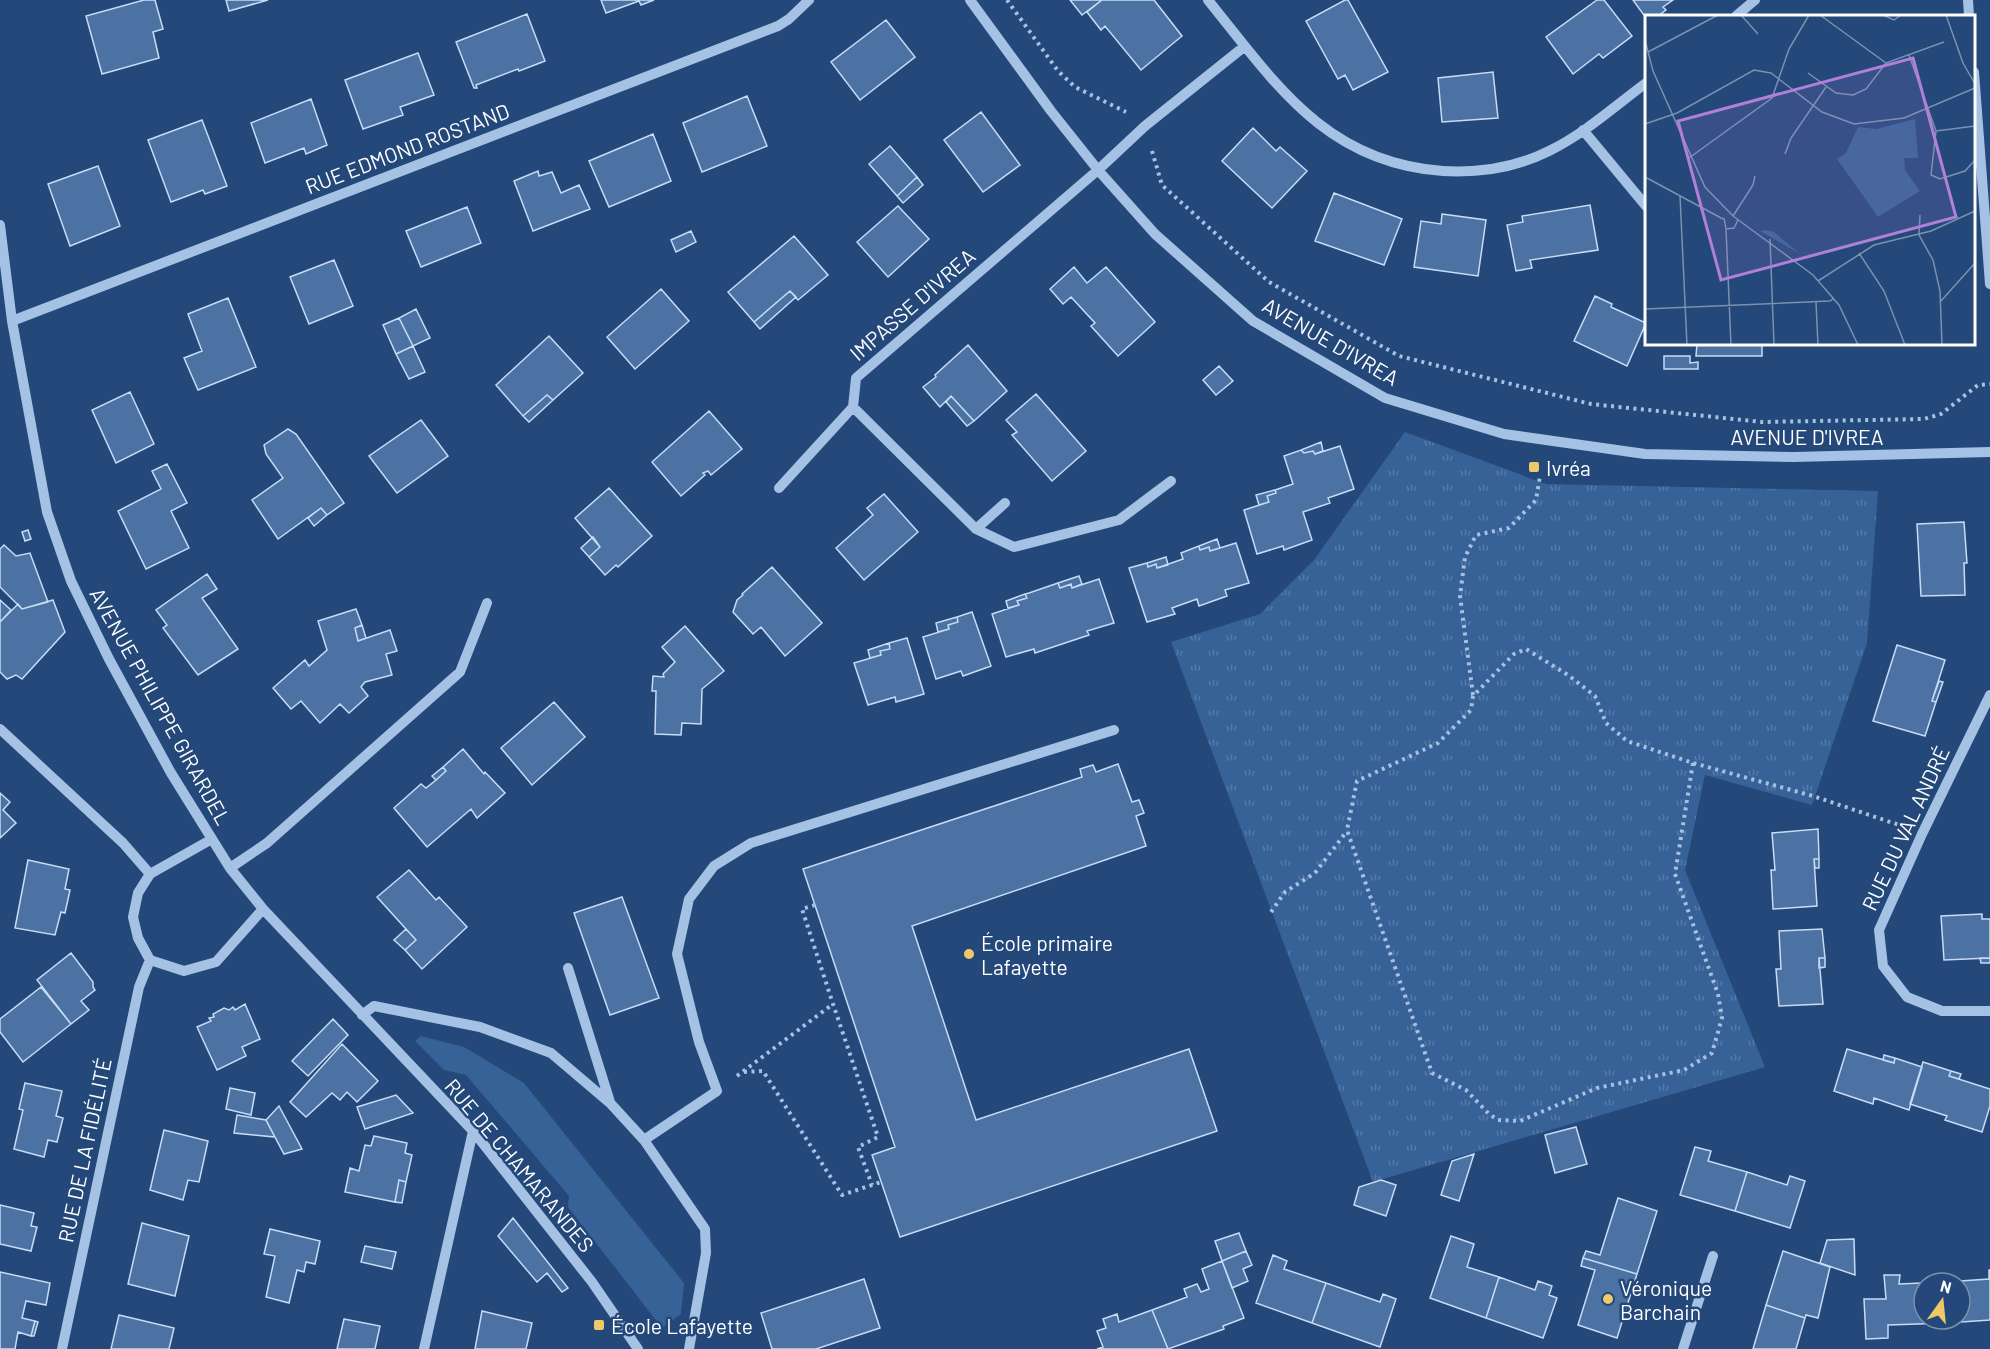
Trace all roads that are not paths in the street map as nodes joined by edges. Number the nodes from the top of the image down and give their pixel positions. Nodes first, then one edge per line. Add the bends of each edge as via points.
1 (809, 0) edge
2 (970, 0) edge
3 (1208, 0) edge
4 (1755, 0) edge
5 (1968, 0) edge
6 (1737, 15) edge
7 (1969, 15) edge
8 (1245, 46) junction
9 (1645, 84) edge
10 (1975, 85) edge
11 (1583, 130) junction
12 (1098, 170) junction
13 (1645, 205) edge
14 (0, 225) edge
15 (1990, 284) edge
16 (12, 321) junction
17 (853, 407) junction
18 (1990, 452) edge
19 (1171, 481) dead end
20 (779, 488) dead end
21 (1005, 503) dead end
22 (976, 529) junction
23 (487, 603) dead end
24 (1990, 695) edge
25 (0, 729) edge
26 (1114, 730) dead end
27 (212, 839) junction
28 (230, 868) junction
29 (150, 874) junction
30 (263, 909) junction
31 (150, 960) junction
32 (568, 968) dead end
33 (1990, 1011) edge
34 (362, 1015) junction
35 (611, 1104) junction
36 (472, 1131) junction
37 (644, 1140) junction
38 (1713, 1256) dead end
39 (62, 1349) edge
40 (424, 1349) edge
41 (638, 1349) edge
42 (689, 1349) edge
43 (1683, 1349) edge

1 - 16 street, RUE EDMOND ROSTAND via 778,26
2 - 12 street, AVENUE D'IVREA
3 - 8 street
4 - 6 street
5 - 7 street
8 - 11 street via 1287,95 1330,133 1354,148 1407,166 1470,173 1503,167 1551,150
8 - 12 street, IMPASSE D'IVREA via 1145,126
9 - 11 street
10 - 15 street
11 - 13 street
12 - 17 street, IMPASSE D'IVREA via 856,378
12 - 18 street, AVENUE D'IVREA via 1155,234 1253,321 1384,398 1504,435 1645,454 1794,457
14 - 16 street, AVENUE PHILIPPE GIRARDEL
16 - 27 street, AVENUE PHILIPPE GIRARDEL via 47,512 71,581 108,659
17 - 20 street
17 - 22 street
19 - 22 street via 1119,520 1014,547
21 - 22 street
23 - 28 street via 460,672 267,843
24 - 33 street, RUE DU VAL ANDRÉ via 1879,930 1883,966 1907,997 1942,1011
25 - 29 street via 123,843
26 - 37 street via 751,843 714,866 689,899 677,954 699,1042 717,1091
27 - 28 street, AVENUE PHILIPPE GIRARDEL
27 - 29 street
28 - 30 street, AVENUE PHILIPPE GIRARDEL
29 - 31 street via 138,892 133,917 138,938
30 - 31 street via 216,963 184,971
30 - 34 street, AVENUE PHILIPPE GIRARDEL
31 - 39 street, RUE DE LA FIDÉLITÉ via 139,987
32 - 35 street
34 - 35 street via 374,1006 480,1027 550,1053
34 - 36 street, RUE DE CHAMARANDES
35 - 37 street
36 - 40 street
36 - 41 street, RUE DE CHAMARANDES via 592,1282
37 - 42 street via 705,1229 706,1253
38 - 43 street

